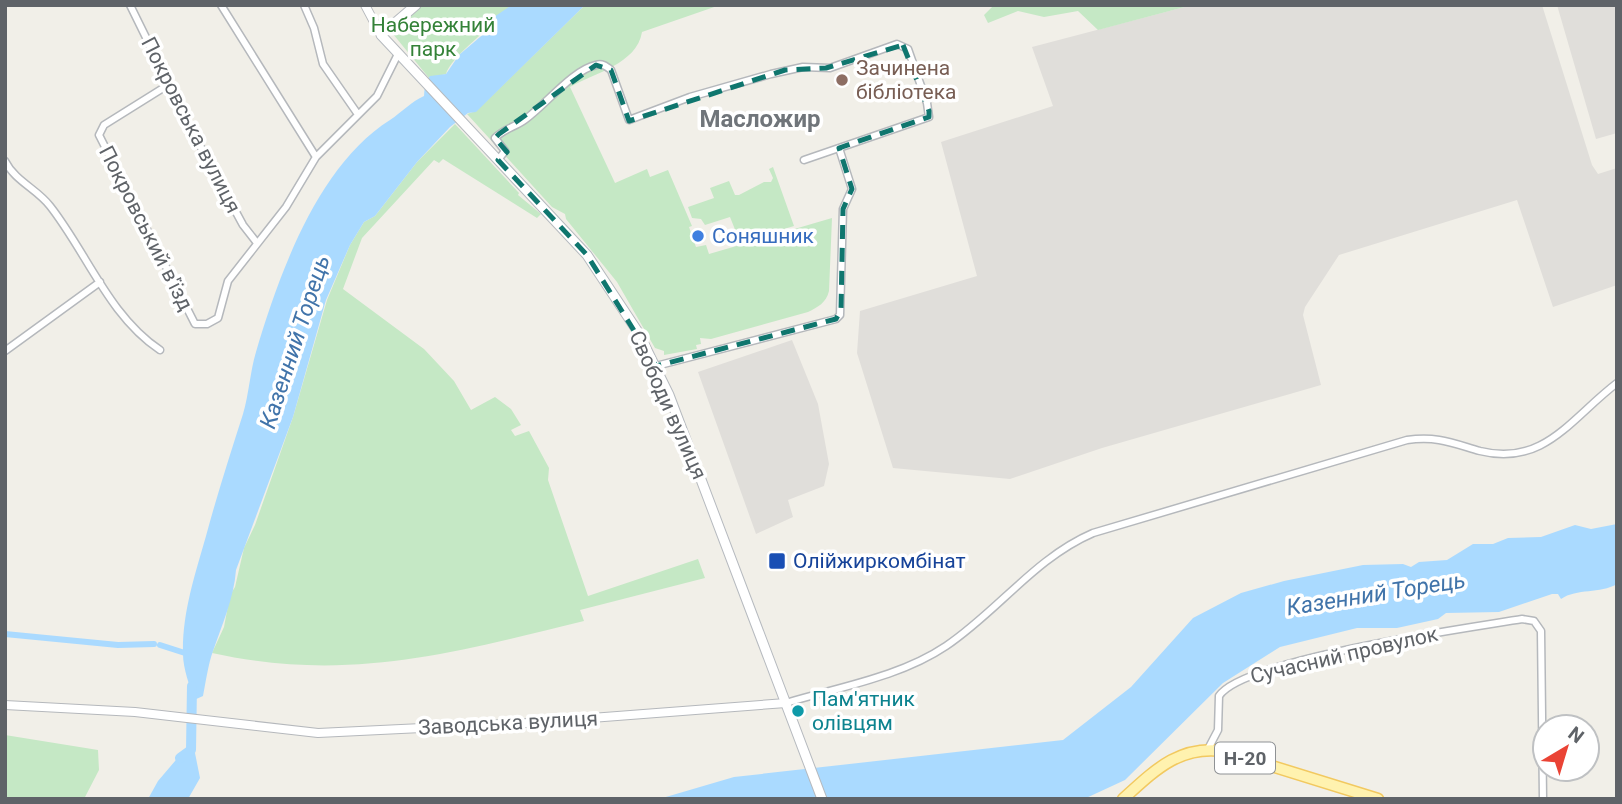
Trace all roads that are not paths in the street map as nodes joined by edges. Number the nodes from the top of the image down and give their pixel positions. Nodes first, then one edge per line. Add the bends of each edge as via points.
1 (130, 5) edge
2 (221, 5) edge
3 (304, 5) edge
4 (365, 5) edge
5 (416, 5) edge
6 (380, 35) junction
7 (398, 54) junction
8 (168, 85) junction
9 (357, 113) junction
10 (839, 148) junction
11 (316, 157) junction
12 (498, 160) junction
13 (804, 160) dead end
14 (5, 161) edge
15 (8, 172) edge
16 (257, 243) junction
17 (100, 282) junction
18 (160, 350) dead end
19 (5, 351) edge
20 (656, 366) junction
21 (1617, 383) edge
22 (786, 703) junction
23 (5, 705) edge
24 (1208, 749) junction
25 (822, 799) edge
26 (1123, 799) edge
27 (1378, 799) edge
28 (1543, 799) edge

1 - 8 street, Покровська вулиця
2 - 11 street
3 - 9 street via 323,64
4 - 6 street, Свободи вулиця
5 - 6 main road
6 - 7 main road, Свободи вулиця
7 - 9 street via 377,96
7 - 12 main road, Свободи вулиця
8 - 16 street, Покровська вулиця
8 - 16 street, Покровський в'їзд via 104,125 99,135 195,324 218,318 228,281
9 - 11 street
10 - 12 street via 929,117 908,49 897,44 830,68 785,70 629,120 611,70 596,65 499,134 495,138 505,151
10 - 13 street
10 - 20 street via 852,189 843,209 840,315
11 - 16 street
12 - 20 main road, Свободи вулиця via 587,256
14 - 15 street
15 - 17 street via 49,203
17 - 18 street via 136,331
17 - 19 street
20 - 22 main road, Свободи вулиця
21 - 22 street via 1534,450 1507,455 1433,437 1407,440 1093,533 1053,555 961,634 910,666
22 - 23 street, Заводська вулиця via 318,733 157,715
22 - 25 main road, Свободи вулиця
24 - 26 main road, Н-20 via 1177,756
24 - 27 main road, Н-20
24 - 28 street, Сучасний провулок via 1218,730 1219,696 1238,679 1286,664 1522,619 1540,627

